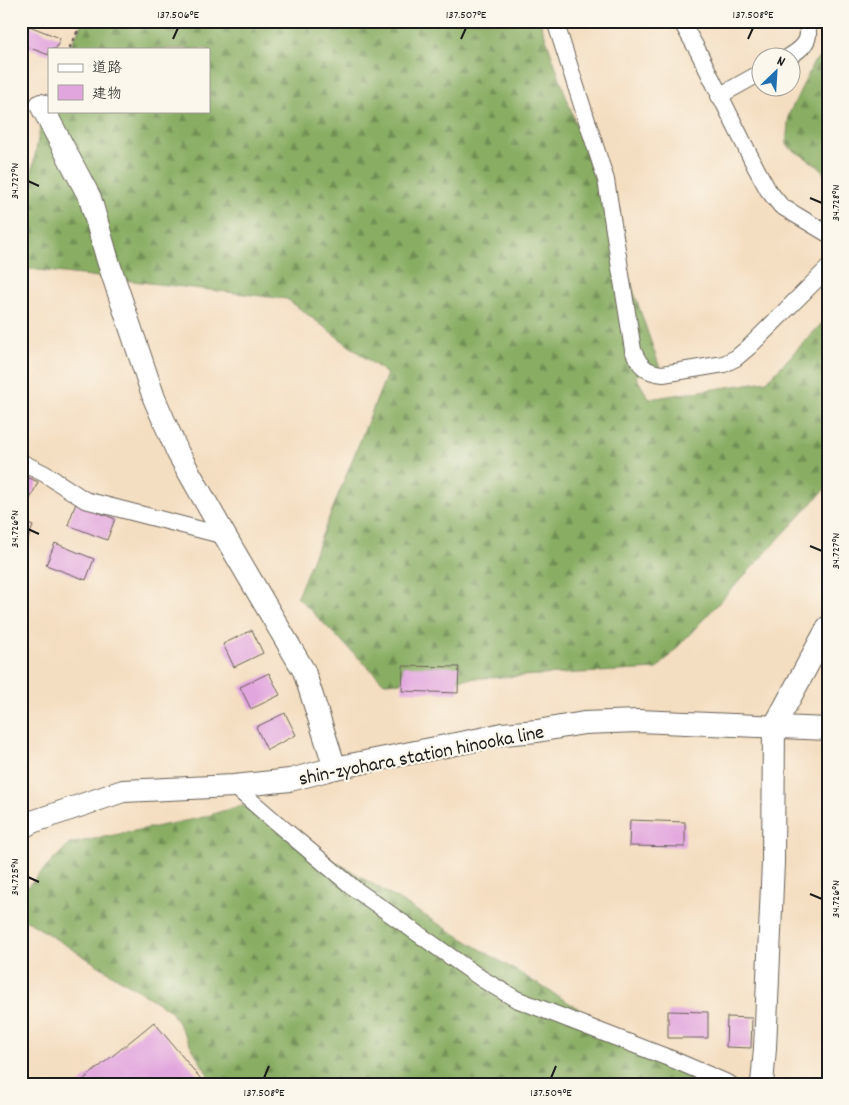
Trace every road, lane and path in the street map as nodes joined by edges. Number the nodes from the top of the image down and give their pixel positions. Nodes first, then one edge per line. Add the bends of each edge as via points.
1 (83, 21) edge
2 (555, 21) edge
3 (681, 21) edge
4 (805, 21) edge
5 (70, 48) edge
6 (801, 48) edge
7 (752, 78) edge
8 (720, 96) junction
9 (42, 105) dead end
10 (828, 234) edge
11 (828, 268) edge
12 (21, 462) edge
13 (225, 536) junction
14 (828, 627) edge
15 (774, 727) junction
16 (828, 729) edge
17 (335, 768) junction
18 (234, 786) junction
19 (21, 828) edge
20 (730, 1084) edge
21 (762, 1084) edge

1 - 5 path
2 - 11 street via 606,180 633,350 646,369 664,374 724,364 736,358
3 - 8 street
4 - 6 street via 808,35
7 - 8 street
8 - 10 street via 768,190 780,206
9 - 13 street via 90,198 154,398 178,454
12 - 13 street via 85,500
13 - 17 street via 304,671
14 - 15 street
15 - 16 street, shin-zyohara station hinooka line
15 - 17 street, shin-zyohara station hinooka line via 638,720 584,723 502,734
15 - 21 street via 772,862
17 - 18 street, shin-zyohara station hinooka line via 290,780
18 - 19 street, shin-zyohara station hinooka line via 123,791
18 - 20 street via 355,889 482,979 516,999

